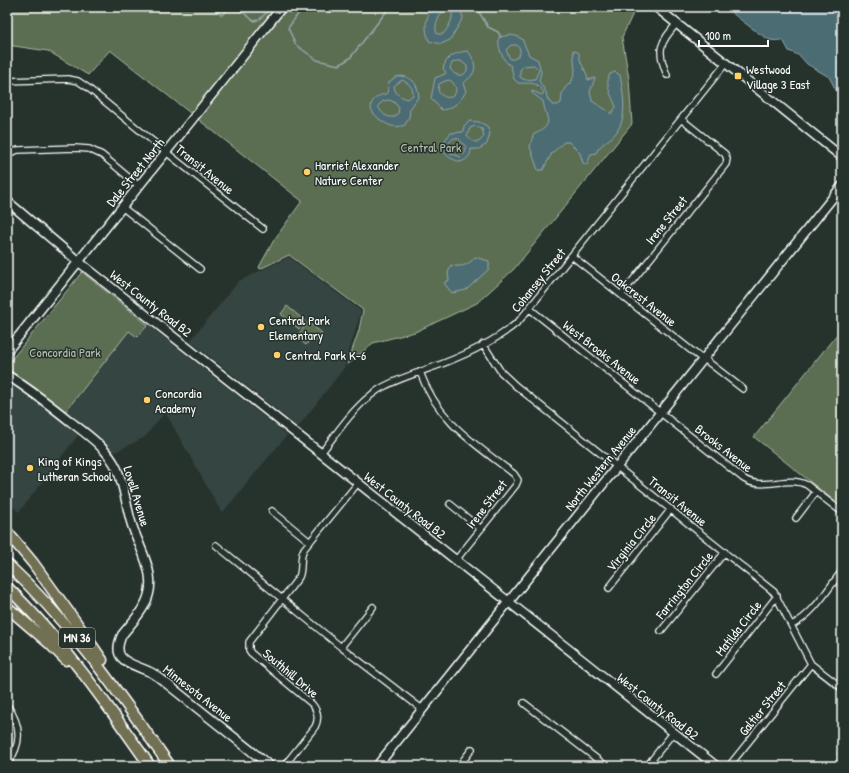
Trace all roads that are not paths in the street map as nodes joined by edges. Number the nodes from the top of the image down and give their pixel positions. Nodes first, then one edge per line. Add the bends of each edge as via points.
1 (282, 7) edge
2 (656, 7) edge
3 (677, 23) junction
4 (726, 63) junction
5 (667, 75) dead end
6 (7, 81) edge
7 (681, 119) junction
8 (166, 152) junction
9 (7, 154) edge
10 (842, 156) edge
11 (139, 186) junction
12 (842, 186) edge
13 (7, 201) edge
14 (122, 207) junction
15 (263, 229) dead end
16 (572, 256) junction
17 (79, 262) junction
18 (200, 269) dead end
19 (621, 295) junction
20 (530, 309) junction
21 (483, 344) junction
22 (7, 351) edge
23 (703, 359) junction
24 (420, 372) junction
25 (7, 375) edge
26 (743, 390) dead end
27 (660, 412) junction
28 (321, 454) junction
29 (617, 466) junction
30 (358, 483) junction
31 (816, 492) junction
32 (450, 504) dead end
33 (671, 509) junction
34 (272, 511) dead end
35 (842, 512) edge
36 (796, 518) dead end
37 (481, 529) junction
38 (7, 532) edge
39 (310, 542) junction
40 (216, 545) dead end
41 (725, 552) junction
42 (456, 560) junction
43 (7, 564) edge
44 (842, 571) edge
45 (7, 587) edge
46 (609, 588) dead end
47 (777, 596) junction
48 (283, 599) junction
49 (509, 602) junction
50 (7, 607) edge
51 (373, 607) dead end
52 (7, 612) edge
53 (792, 625) junction
54 (29, 626) junction
55 (661, 631) dead end
56 (120, 640) joint
57 (342, 647) junction
58 (811, 664) junction
59 (716, 674) dead end
60 (842, 688) edge
61 (524, 703) dead end
62 (7, 705) edge
63 (422, 709) junction
64 (138, 720) junction
65 (125, 731) junction
66 (673, 733) junction
67 (472, 749) dead end
68 (7, 765) edge
69 (150, 766) edge
70 (170, 766) edge
71 (270, 766) edge
72 (284, 766) edge
73 (377, 766) edge
74 (459, 766) edge
75 (606, 766) edge
76 (647, 766) edge
77 (716, 766) edge
78 (729, 766) edge

1 - 8 street, Dale Street North
2 - 3 street
3 - 4 street
3 - 5 street via 665,38 661,48 661,59
4 - 7 street, Cohansey Street
4 - 10 street
6 - 8 street, Transit Avenue via 78,81
7 - 16 street, Cohansey Street
7 - 19 street, Irene Street via 725,154 727,159 721,170
8 - 11 street, Dale Street North
8 - 15 street, Transit Avenue
9 - 11 street via 18,150 89,149 106,158
11 - 14 street, Dale Street North
12 - 23 street, North Western Avenue
13 - 17 street, West County Road B2
14 - 17 street, Dale Street North
14 - 18 street
16 - 19 street, Oakcrest Avenue
16 - 20 street, Cohansey Street
17 - 22 street, Dale Street North
17 - 28 street, West County Road B2
19 - 23 street, Oakcrest Avenue
20 - 21 street, Cohansey Street via 512,328
20 - 27 street, West Brooks Avenue
21 - 24 street, Cohansey Street
21 - 29 street, Transit Avenue via 508,380
23 - 26 street, Oakcrest Avenue
23 - 27 street, North Western Avenue
24 - 28 street, Cohansey Street via 387,384 371,395
24 - 37 street, Irene Street via 435,405 451,424 514,474 518,480
25 - 56 street, Lovell Avenue via 31,390 93,439 117,468 151,585 144,606
27 - 29 street, North Western Avenue
27 - 31 street, Brooks Avenue via 747,481 757,484 795,481
28 - 30 street, West County Road B2
29 - 33 street, Transit Avenue
29 - 49 street, North Western Avenue
30 - 39 street
30 - 42 street, West County Road B2
31 - 35 street, Brooks Avenue
31 - 36 street
32 - 37 street
33 - 41 street, Transit Avenue
33 - 46 street, Virginia Circle
34 - 39 street
37 - 42 street, Irene Street
38 - 64 highway via 86,636
39 - 48 street via 302,553 299,577
40 - 48 street
41 - 47 street, Transit Avenue
41 - 55 street, Farrington Circle
42 - 49 street, West County Road B2
43 - 64 highway, MN 36 via 77,638
44 - 53 street via 809,613
45 - 65 highway, MN 36 via 66,651
47 - 53 street, Transit Avenue
47 - 59 street, Matilda Circle
48 - 57 street
48 - 72 street, Southhill Drive via 251,639 251,653 312,704 318,715 315,727
49 - 63 street, North Western Avenue
49 - 66 street, West County Road B2
50 - 54 highway
51 - 57 street
52 - 54 highway
53 - 58 street, Transit Avenue
54 - 65 highway via 64,658
56 - 71 street, Minnesota Avenue via 118,649 126,662 161,679
57 - 63 street
58 - 60 street, Transit Avenue
58 - 78 street, Galtier Street
61 - 75 street
62 - 68 street via 16,722 19,737 15,753
63 - 73 street, North Western Avenue
64 - 70 highway, MN 36
65 - 69 highway, MN 36
66 - 76 street
66 - 77 street, West County Road B2
67 - 74 street

